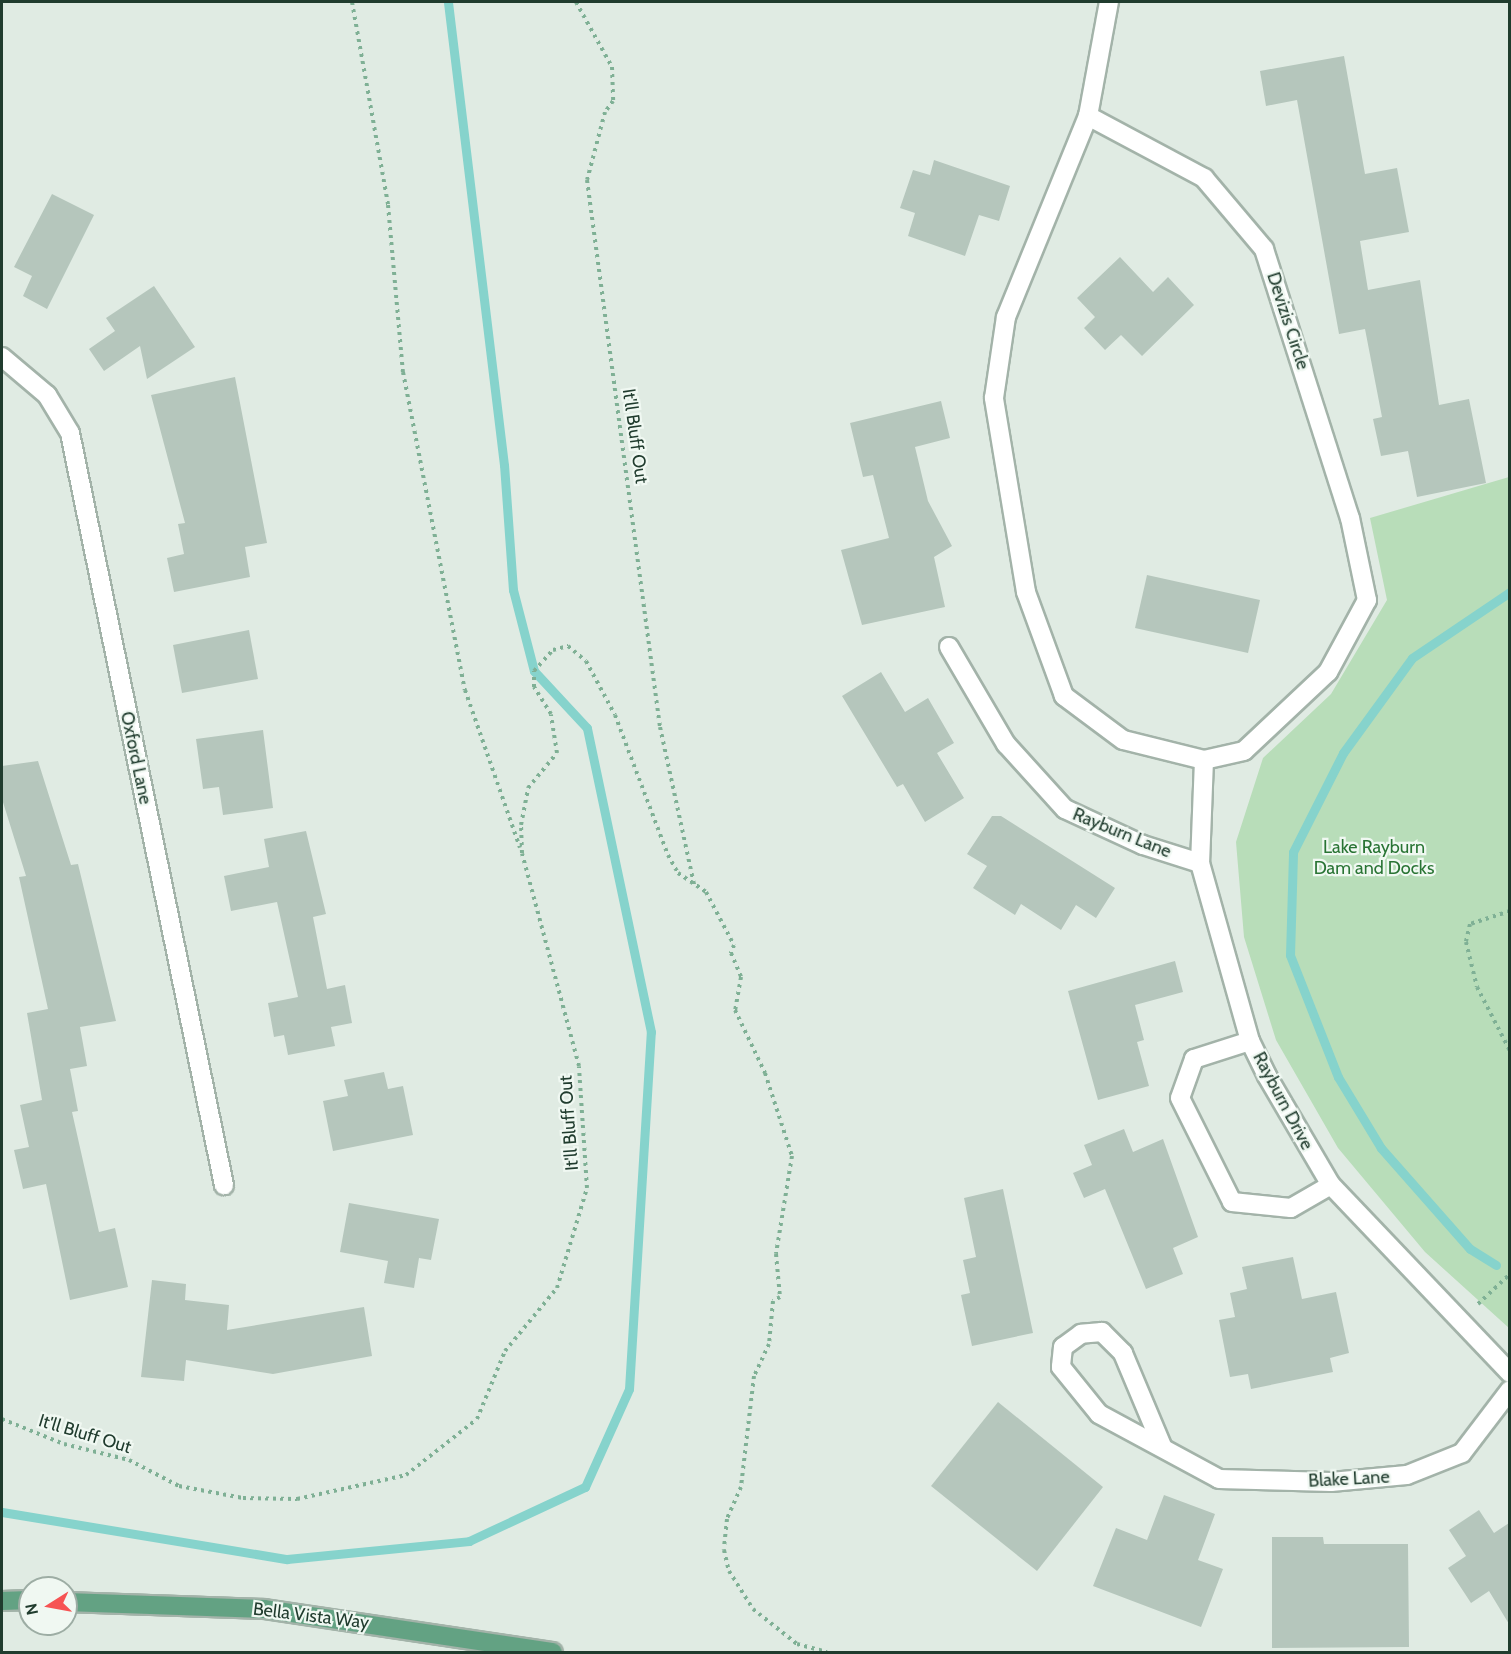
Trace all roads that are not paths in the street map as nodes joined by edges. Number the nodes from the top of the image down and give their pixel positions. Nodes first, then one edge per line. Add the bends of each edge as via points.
1 (1109, 2) edge
2 (1088, 116) junction
3 (2, 357) edge
4 (949, 646) dead end
5 (1204, 760) junction
6 (1200, 863) junction
7 (1251, 1041) junction
8 (224, 1185) dead end
9 (1331, 1185) junction
10 (1509, 1373) edge
11 (1509, 1390) edge
12 (1162, 1446) junction
13 (18, 1600) edge
14 (2, 1601) edge
15 (78, 1602) edge
16 (553, 1653) edge

1 - 2 street
2 - 5 street, Devizis Circle via 1006,317 994,398 1006,481 1026,592 1064,696 1123,740
2 - 5 street, Devizis Circle via 1204,178 1264,249 1350,518 1367,600 1328,672 1244,751
3 - 8 street, Oxford Lane via 48,395 70,433
4 - 6 street, Rayburn Lane via 1006,744 1065,809 1143,845
5 - 6 street, Rayburn Drive
6 - 7 street, Rayburn Drive
7 - 9 street, Rayburn Drive
7 - 9 street via 1194,1059 1180,1098 1232,1202 1291,1208
9 - 10 street, Rayburn Drive
11 - 12 street, Blake Lane via 1462,1453 1407,1475 1331,1482 1219,1479
12 - 12 street, Blake Lane via 1123,1353 1102,1332 1081,1334 1063,1347 1061,1367 1091,1406
13 - 14 main road
15 - 16 main road, Bella Vista Way via 264,1609

